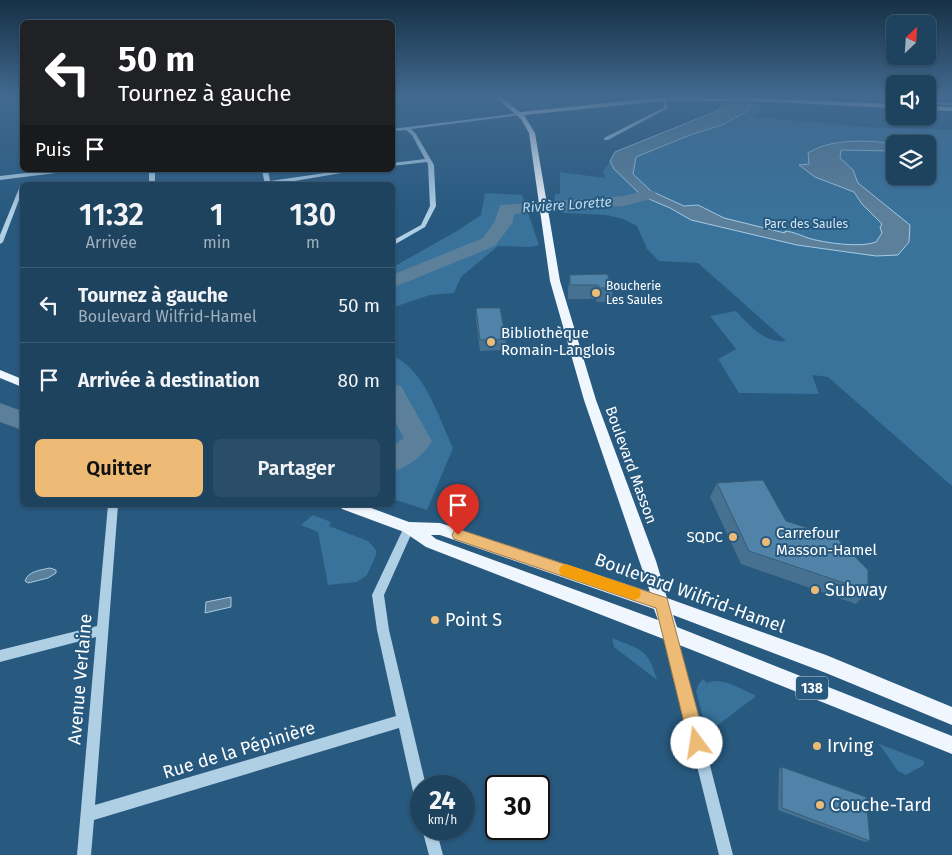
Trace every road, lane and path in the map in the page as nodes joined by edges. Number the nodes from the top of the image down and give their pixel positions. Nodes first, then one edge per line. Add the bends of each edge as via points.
1 (415, 136) edge
2 (532, 136) edge
3 (612, 136) edge
4 (606, 139) dead end
5 (428, 160) junction
6 (395, 165) edge
7 (46, 172) edge
8 (343, 172) edge
9 (28, 174) junction
10 (0, 178) edge
11 (25, 182) edge
12 (280, 182) edge
13 (20, 193) edge
14 (0, 242) edge
15 (395, 242) edge
16 (0, 374) edge
17 (20, 382) edge
18 (113, 507) edge
19 (352, 507) edge
20 (409, 528) junction
21 (662, 603) junction
22 (102, 630) junction
23 (670, 633) junction
24 (0, 656) edge
25 (952, 716) edge
26 (402, 720) junction
27 (952, 745) edge
28 (416, 775) edge
29 (87, 815) junction
30 (432, 840) edge
31 (84, 855) edge
32 (436, 855) edge
33 (726, 855) edge

1 - 5 street
2 - 21 main road, Boulevard Masson via 555,281 590,400
3 - 4 street
5 - 6 street
5 - 15 street via 433,190 431,212 423,226
7 - 9 street
8 - 12 street
9 - 10 street
9 - 11 street
13 - 14 street
16 - 17 main road
18 - 22 street, Avenue Verlaine
19 - 20 main road, Boulevard Wilfrid-Hamel / 138
20 - 21 main road, Boulevard Wilfrid-Hamel / 138 via 440,528
20 - 23 main road, Boulevard Wilfrid-Hamel / 138 via 431,543
20 - 26 street via 378,594
21 - 23 main road, Boulevard Masson
21 - 25 main road, Boulevard Wilfrid-Hamel / 138
22 - 24 street
22 - 29 street, Avenue Verlaine
23 - 27 main road, Boulevard Wilfrid-Hamel / 138
23 - 33 street, Boulevard Masson
26 - 28 street
26 - 29 street, Rue de la Pépinière
29 - 31 street, Avenue Verlaine
30 - 32 street

